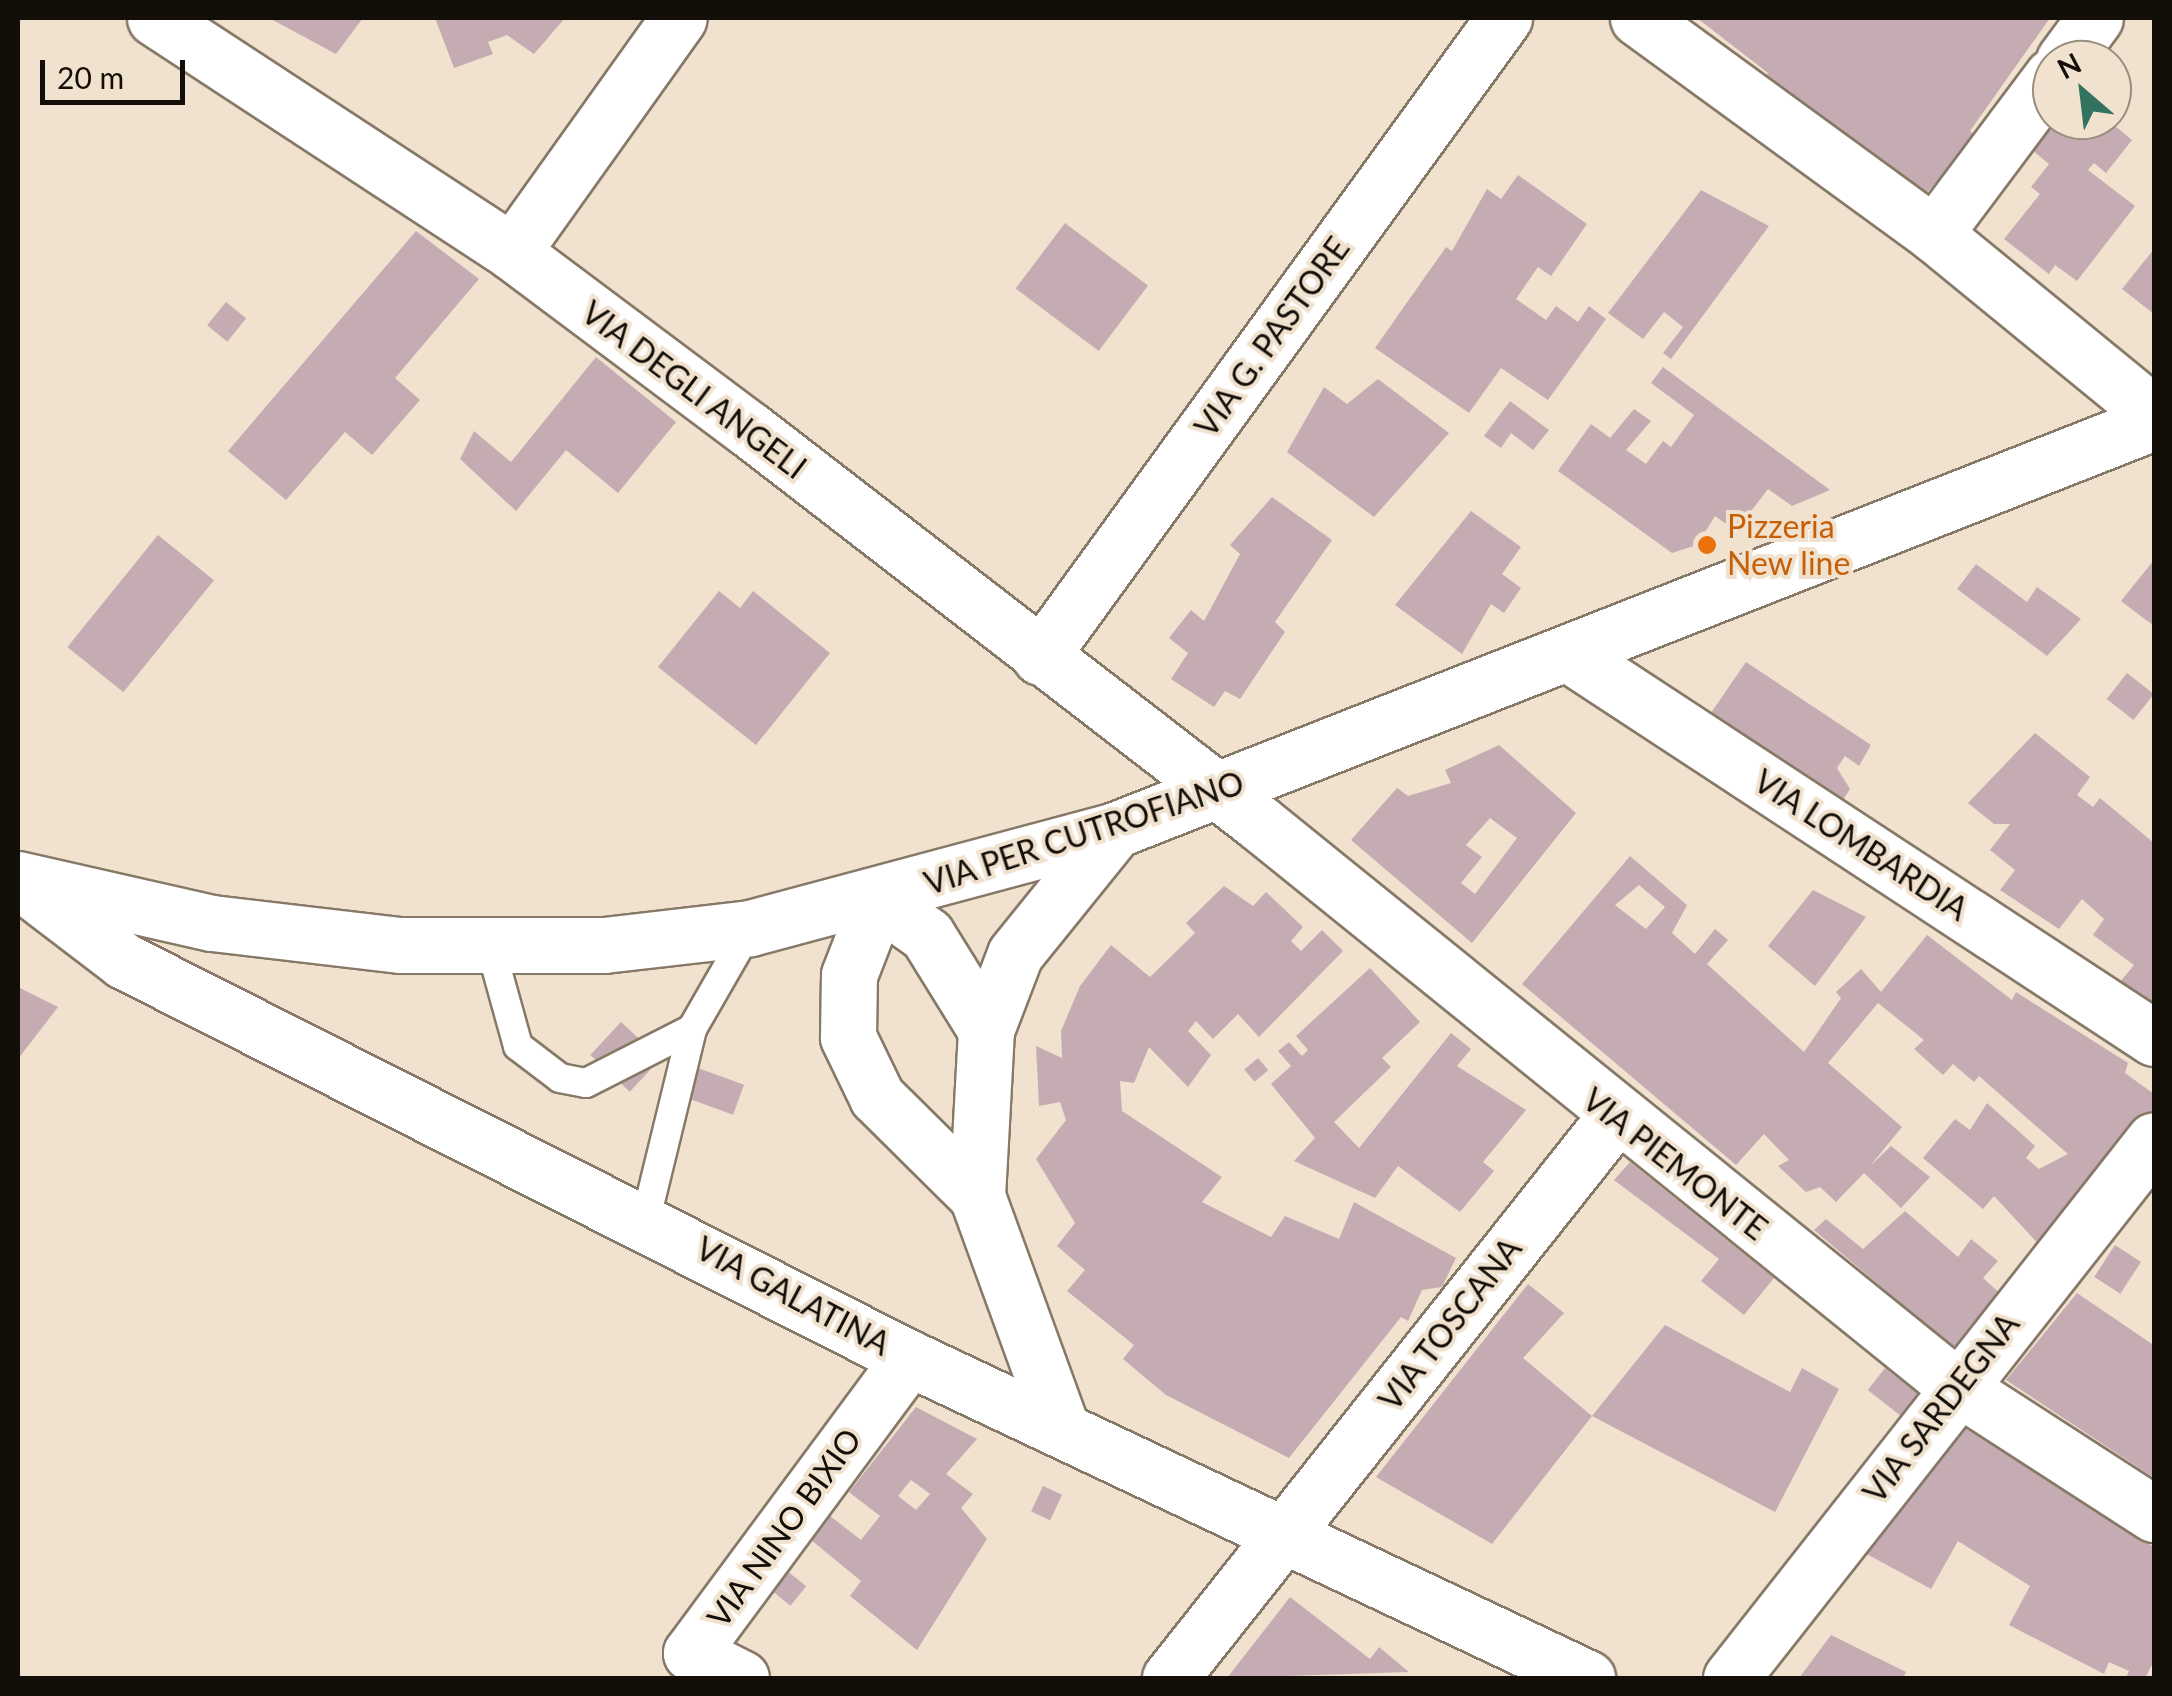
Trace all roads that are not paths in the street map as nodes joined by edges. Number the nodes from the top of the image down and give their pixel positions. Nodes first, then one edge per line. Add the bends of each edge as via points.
1 (155, 18) edge
2 (679, 18) edge
3 (1504, 18) edge
4 (1638, 18) edge
5 (2096, 18) edge
6 (2079, 40) edge
7 (2032, 103) edge
8 (1934, 234) junction
9 (512, 252) junction
10 (2154, 414) edge
11 (2154, 422) edge
12 (1567, 654) junction
13 (1040, 656) junction
14 (1212, 792) junction
15 (1115, 830) junction
16 (18, 880) edge
17 (878, 900) junction
18 (750, 928) junction
19 (490, 945) junction
20 (692, 1029) junction
21 (986, 1030) junction
22 (2154, 1038) edge
23 (1615, 1117) junction
24 (2154, 1140) edge
25 (978, 1196) junction
26 (646, 1218) junction
27 (909, 1358) junction
28 (1956, 1386) junction
29 (1062, 1429) junction
30 (2154, 1514) edge
31 (1285, 1532) junction
32 (741, 1678) edge
33 (1170, 1678) edge
34 (1587, 1678) edge
35 (1731, 1678) edge

1 - 9 street, VIA DEGLI ANGELI
2 - 9 street
3 - 13 street, VIA G. PASTORE
4 - 8 street
5 - 6 street
7 - 8 street
8 - 10 street
9 - 13 street, VIA DEGLI ANGELI
11 - 12 street, VIA PER CUTROFIANO
12 - 14 street, VIA PER CUTROFIANO
12 - 22 street, VIA LOMBARDIA
13 - 14 street, VIA DEGLI ANGELI
14 - 15 street, VIA PER CUTROFIANO
14 - 23 street, VIA PIEMONTE
15 - 17 street, VIA PER CUTROFIANO
15 - 21 street via 1015,954
16 - 19 street, VIA PER CUTROFIANO via 212,923 400,945
16 - 26 street, VIA GALATINA via 124,961
17 - 18 street, VIA PER CUTROFIANO
17 - 21 street via 927,935
17 - 25 street via 849,974 848,1038 877,1097
18 - 19 street, VIA PER CUTROFIANO via 604,945
18 - 20 lane
19 - 20 lane via 518,1046 560,1078 586,1083
20 - 26 lane
21 - 25 street
23 - 28 street, VIA PIEMONTE
23 - 31 street, VIA TOSCANA
24 - 28 street, VIA SARDEGNA
25 - 29 street
26 - 27 street, VIA GALATINA
27 - 29 street, VIA GALATINA
27 - 32 street, VIA NINO BIXIO via 692,1653
28 - 30 street, VIA PIEMONTE
28 - 35 street, VIA SARDEGNA
29 - 31 street, VIA GALATINA
31 - 33 street, VIA TOSCANA
31 - 34 street, VIA GALATINA

